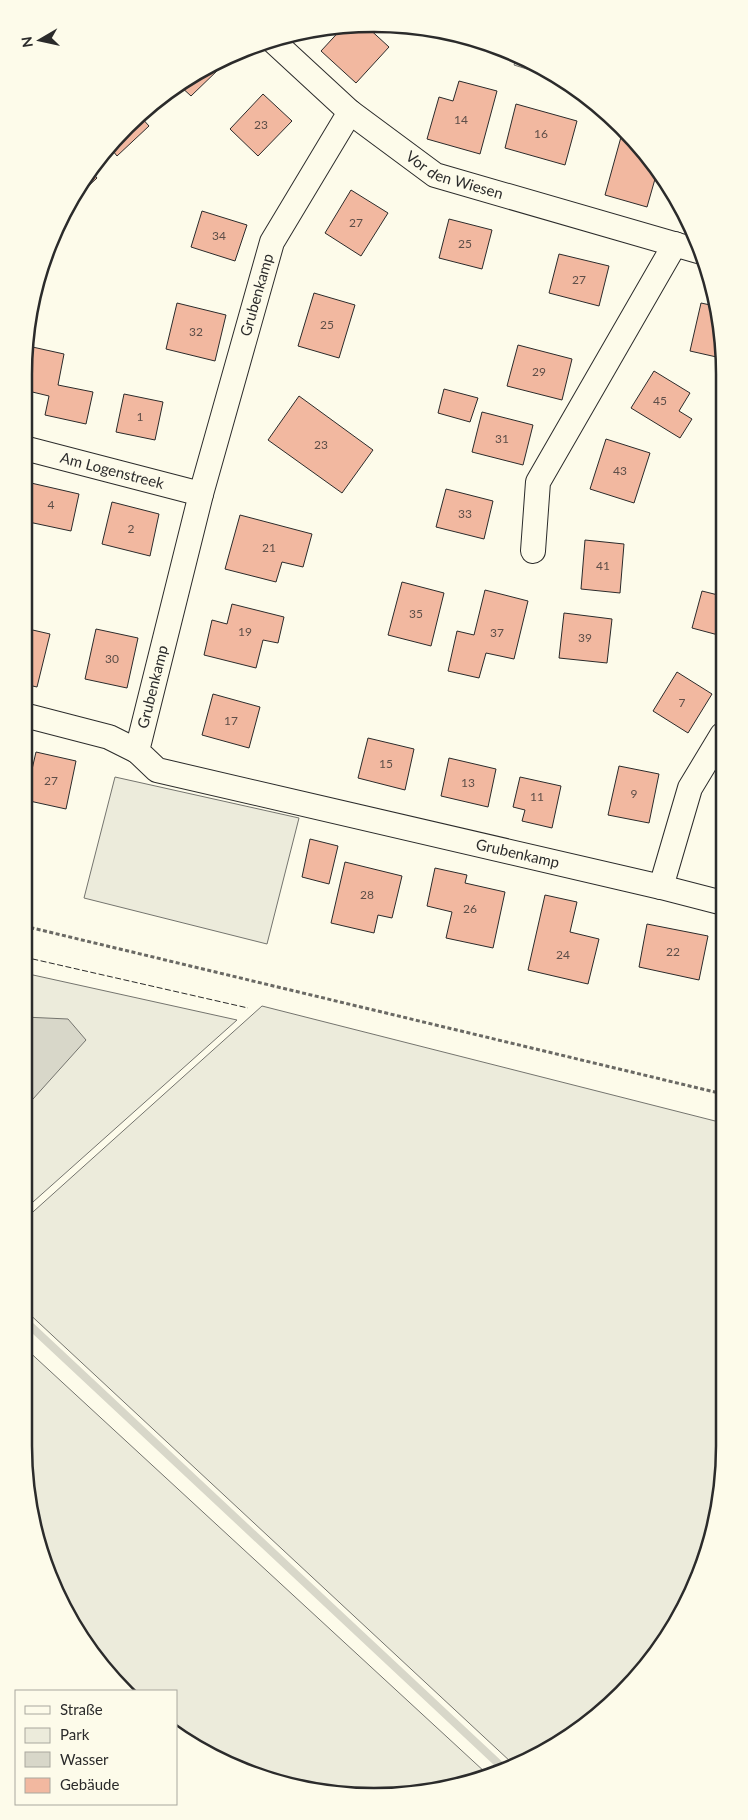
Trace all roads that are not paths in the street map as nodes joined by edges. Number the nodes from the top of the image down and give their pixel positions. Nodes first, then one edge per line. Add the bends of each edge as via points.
1 (279, 46) edge
2 (350, 112) junction
3 (675, 244) junction
4 (692, 249) edge
5 (32, 450) edge
6 (201, 494) junction
7 (533, 551) dead end
8 (32, 717) edge
9 (716, 745) edge
10 (137, 751) junction
11 (661, 887) junction
12 (716, 901) edge

1 - 2 street, Vor den Wiesen
2 - 3 street, Vor den Wiesen via 434,175
2 - 6 street, Grubenkamp via 272,242
3 - 4 street, Vor den Wiesen
3 - 7 street via 538,482
5 - 6 street, Am Logenstreek
6 - 10 street, Grubenkamp
8 - 10 street via 110,737
9 - 11 street via 690,788
10 - 11 street, Grubenkamp via 157,770
11 - 12 street, Grubenkamp

